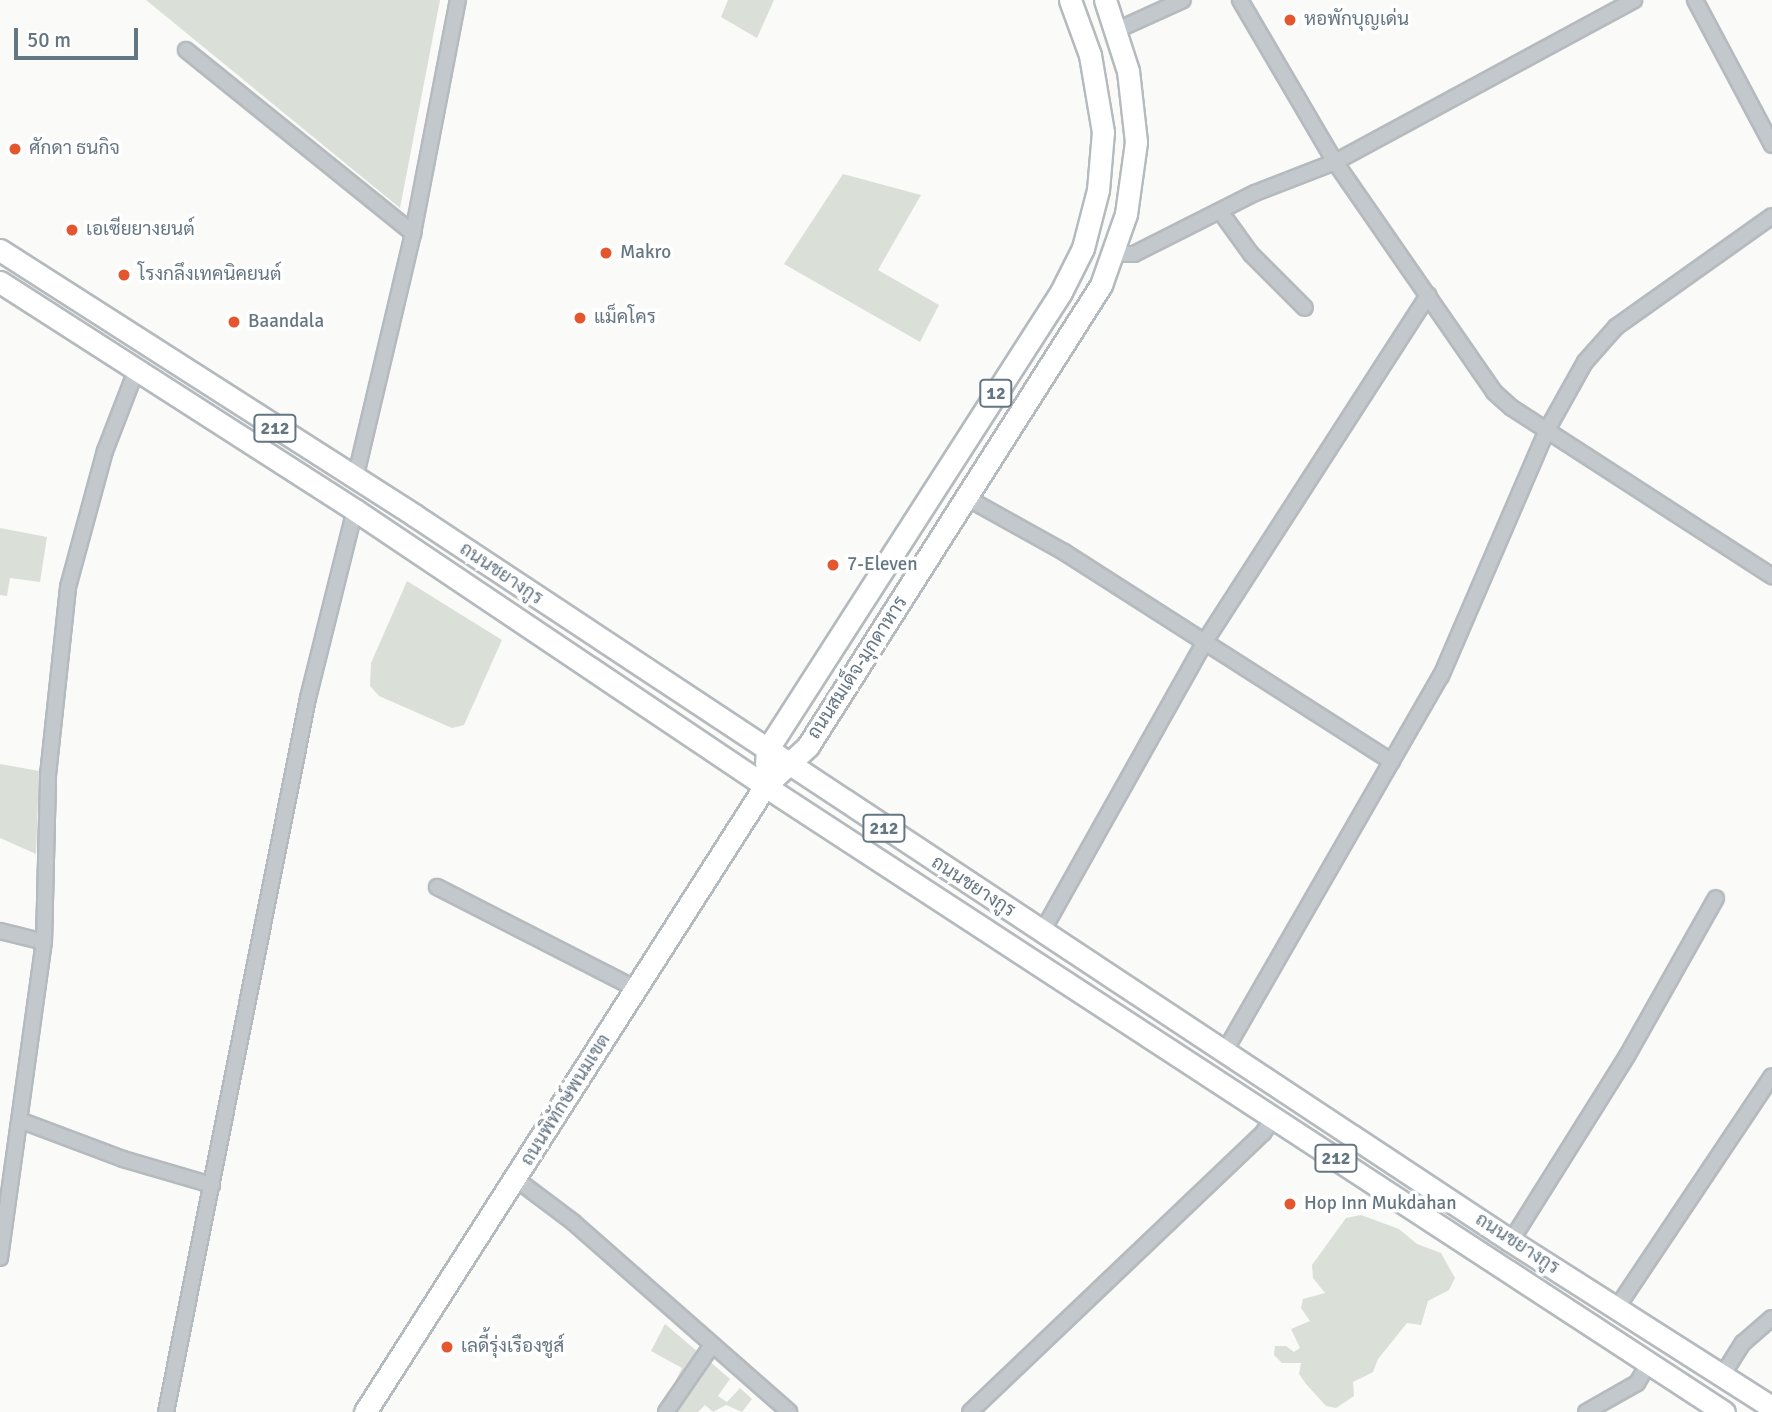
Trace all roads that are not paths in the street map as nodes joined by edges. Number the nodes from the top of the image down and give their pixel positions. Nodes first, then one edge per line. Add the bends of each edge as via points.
1 (458, 0) edge
2 (1070, 0) edge
3 (1105, 0) edge
4 (1183, 0) edge
5 (1240, 0) edge
6 (1634, 0) edge
7 (1695, 0) edge
8 (1117, 30) junction
9 (186, 50) dead end
10 (1772, 145) edge
11 (1335, 162) junction
12 (1220, 211) junction
13 (1772, 216) edge
14 (414, 233) junction
15 (0, 250) edge
16 (1114, 254) junction
17 (20, 263) junction
18 (3, 284) edge
19 (1428, 295) junction
20 (1305, 308) dead end
21 (137, 368) junction
22 (1547, 430) junction
23 (355, 480) junction
24 (967, 498) junction
25 (355, 510) junction
26 (1772, 576) edge
27 (1204, 643) junction
28 (767, 750) junction
29 (1392, 762) junction
30 (790, 765) junction
31 (765, 786) junction
32 (437, 887) dead end
33 (1716, 898) dead end
34 (0, 931) edge
35 (1042, 932) junction
36 (44, 942) junction
37 (636, 989) junction
38 (1225, 1051) junction
39 (1772, 1076) edge
40 (1273, 1118) junction
41 (22, 1121) junction
42 (516, 1179) junction
43 (212, 1185) junction
44 (1511, 1241) junction
45 (0, 1258) edge
46 (1616, 1308) junction
47 (1772, 1318) edge
48 (712, 1345) junction
49 (1649, 1363) junction
50 (1722, 1376) junction
51 (1772, 1407) edge
52 (166, 1412) edge
53 (365, 1412) edge
54 (666, 1412) edge
55 (789, 1412) edge
56 (970, 1412) edge
57 (1586, 1412) edge
58 (1724, 1412) edge

1 - 14 street
2 - 28 main road, ถนนสมเด็จ-มุกดาหาร / 12 via 1093,67 1103,132 1098,190 1083,248 1061,292
3 - 8 main road, ถนนสมเด็จ-มุกดาหาร / 12
4 - 8 street
5 - 11 street
6 - 11 street
7 - 10 street
8 - 16 main road, ถนนสมเด็จ-มุกดาหาร / 12 via 1134,105 1136,142 1134,174
9 - 14 street
11 - 12 street
11 - 19 street
12 - 16 street via 1134,254
12 - 20 street via 1251,254
13 - 22 street via 1650,302 1598,345
14 - 23 street
15 - 17 main road, ถนนชยางกูร / 212
16 - 24 main road, ถนนสมเด็จ-มุกดาหาร / 12 via 1085,314
17 - 18 main road
17 - 23 main road, ถนนชยางกูร / 212
18 - 21 main road, ถนนชยางกูร / 212
19 - 22 street via 1494,392
19 - 27 street
21 - 25 main road, ถนนชยางกูร / 212
21 - 36 street via 105,451 68,587 48,775
22 - 26 street
22 - 29 street via 1441,676
23 - 28 main road, ถนนชยางกูร / 212
24 - 27 street via 1064,552
24 - 30 main road, ถนนสมเด็จ-มุกดาหาร / 12 via 808,746
25 - 31 main road, ถนนชยางกูร / 212
25 - 43 street via 308,698
27 - 29 street
27 - 35 street
28 - 30 main road, ถนนชยางกูร / 212
28 - 31 main road
29 - 38 street
30 - 31 main road, ถนนสมเด็จ-มุกดาหาร
30 - 35 main road, ถนนชยางกูร / 212
31 - 37 main road, ถนนพิทักษ์พนมเขต
31 - 40 main road, ถนนชยางกูร / 212
32 - 37 street
33 - 44 street via 1627,1056
34 - 36 street
35 - 38 main road, ถนนชยางกูร / 212
36 - 41 street
37 - 42 main road, ถนนพิทักษ์พนมเขต
38 - 44 main road, ถนนชยางกูร / 212
39 - 46 street
40 - 49 main road, ถนนชยางกูร / 212
40 - 56 street via 1263,1133
41 - 43 street
41 - 45 street
42 - 48 street via 573,1222
42 - 53 main road, ถนนพิทักษ์พนมเขต
43 - 52 street
44 - 46 main road, ถนนชยางกูร / 212
46 - 50 main road, ถนนชยางกูร / 212
47 - 50 street via 1743,1343
48 - 54 street
48 - 55 street
49 - 57 street via 1637,1383
49 - 58 main road, ถนนชยางกูร / 212
50 - 51 main road, ถนนชยางกูร / 212

